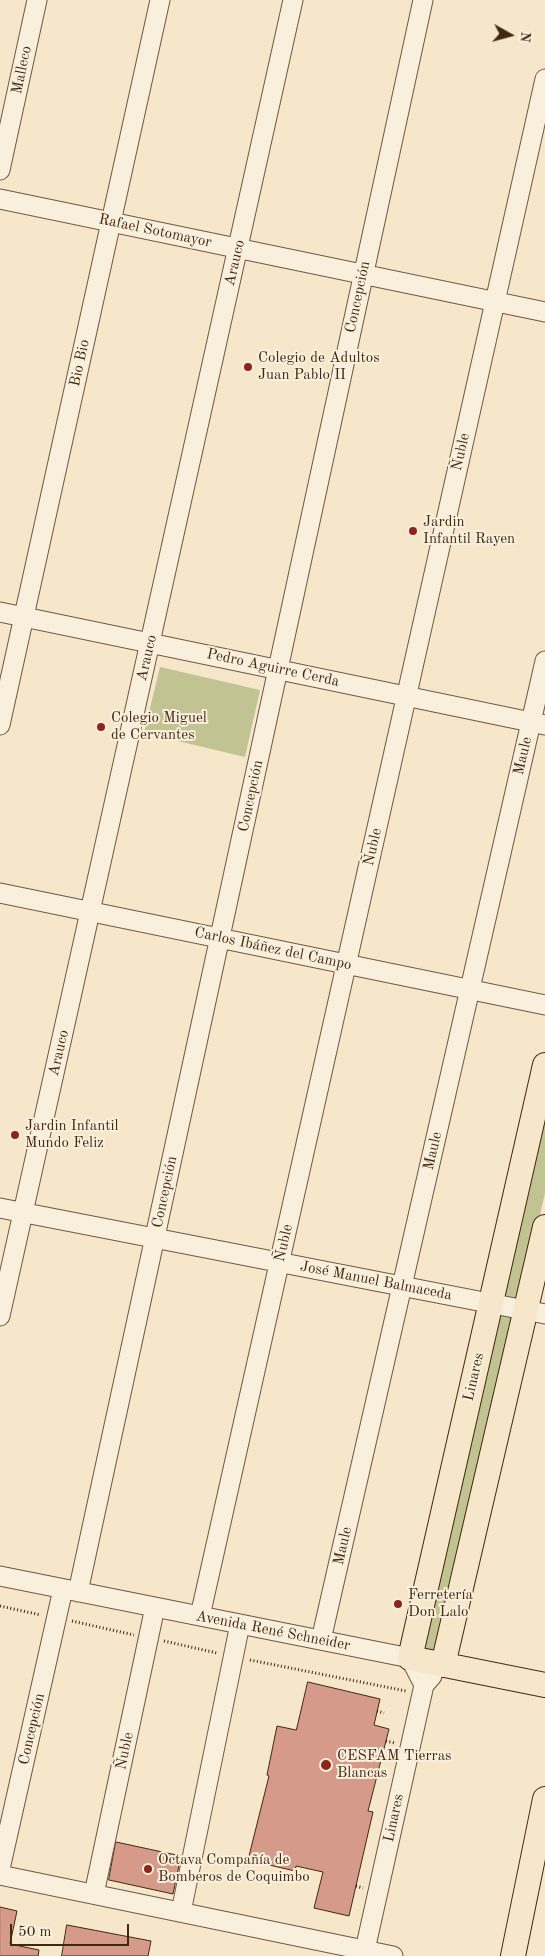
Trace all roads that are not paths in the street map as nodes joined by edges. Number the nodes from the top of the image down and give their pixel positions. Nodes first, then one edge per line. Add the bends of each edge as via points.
1 (37, 0) edge
2 (160, 0) edge
3 (293, 0) edge
4 (423, 0) edge
5 (545, 79) edge
6 (0, 170) edge
7 (0, 199) edge
8 (111, 222) junction
9 (238, 248) junction
10 (363, 275) junction
11 (495, 302) junction
12 (545, 312) edge
13 (0, 612) edge
14 (24, 617) junction
15 (150, 643) junction
16 (545, 662) edge
17 (278, 669) junction
18 (407, 696) junction
19 (538, 723) edge
20 (0, 725) edge
21 (0, 893) edge
22 (90, 912) junction
23 (220, 938) junction
24 (346, 964) junction
25 (470, 990) junction
26 (545, 1005) edge
27 (545, 1065) edge
28 (0, 1208) edge
29 (23, 1212) junction
30 (545, 1227) edge
31 (155, 1238) junction
32 (280, 1262) junction
33 (402, 1286) junction
34 (491, 1303) junction
35 (535, 1312) edge
36 (0, 1316) edge
37 (0, 1576) edge
38 (71, 1590) junction
39 (155, 1607) junction
40 (200, 1616) junction
41 (240, 1624) junction
42 (321, 1640) junction
43 (410, 1658) junction
44 (443, 1665) junction
45 (545, 1685) edge
46 (422, 1692) junction
47 (545, 1799) edge
48 (0, 1869) edge
49 (0, 1874) edge
50 (94, 1894) junction
51 (181, 1912) junction
52 (365, 1950) junction
53 (393, 1956) edge
54 (513, 1956) edge

1 - 6 street, Malleco
2 - 8 street, Bio Bio
3 - 9 street, Arauco
4 - 10 street, Concepción
5 - 11 street, Ñuble
7 - 8 street, Rafael Sotomayor
8 - 9 street, Rafael Sotomayor
8 - 14 street, Bio Bio
9 - 10 street, Rafael Sotomayor
9 - 15 street, Arauco
10 - 11 street, Rafael Sotomayor
10 - 17 street, Concepción
11 - 12 street, Rafael Sotomayor
11 - 18 street, Ñuble
13 - 14 street, Pedro Aguirre Cerda
14 - 15 street, Pedro Aguirre Cerda
14 - 20 street, Bio Bio
15 - 17 street, Pedro Aguirre Cerda
15 - 22 street, Arauco
16 - 19 street, Maule
17 - 18 street, Pedro Aguirre Cerda
17 - 23 street, Concepción
18 - 19 street, Pedro Aguirre Cerda
18 - 24 street, Ñuble
19 - 25 street, Maule
21 - 22 street, Carlos Ibáñez del Campo
22 - 23 street, Carlos Ibáñez del Campo
22 - 29 street, Arauco
23 - 24 street, Carlos Ibáñez del Campo
23 - 31 street, Concepción
24 - 25 street, Carlos Ibáñez del Campo
24 - 32 street, Ñuble
25 - 26 street, Carlos Ibáñez del Campo
25 - 33 street, Maule
27 - 34 main road, Linares
28 - 29 street, José Manuel Balmaceda
29 - 31 street, José Manuel Balmaceda
29 - 36 street, Arauco
30 - 35 main road
31 - 32 street, José Manuel Balmaceda
31 - 38 street, Concepción
32 - 33 street, José Manuel Balmaceda
32 - 40 street, Ñuble
33 - 34 street, José Manuel Balmaceda
33 - 42 street, Maule
34 - 35 street, José Manuel Balmaceda
34 - 43 main road, Linares
35 - 44 main road
37 - 38 street, Avenida René Schneider
38 - 39 street, Avenida René Schneider
38 - 48 street, Concepción via 56,1618
39 - 40 street, Avenida René Schneider
39 - 50 street, Ñuble
40 - 41 street, Avenida René Schneider
41 - 42 street, Avenida René Schneider
41 - 51 street
42 - 43 street, Avenida René Schneider
43 - 44 main road, Avenida René Schneider
43 - 46 street
44 - 45 main road, Avenida René Schneider
44 - 46 street
46 - 52 street, Linares
47 - 54 main road
49 - 50 street
50 - 51 street
51 - 52 street
52 - 53 street

